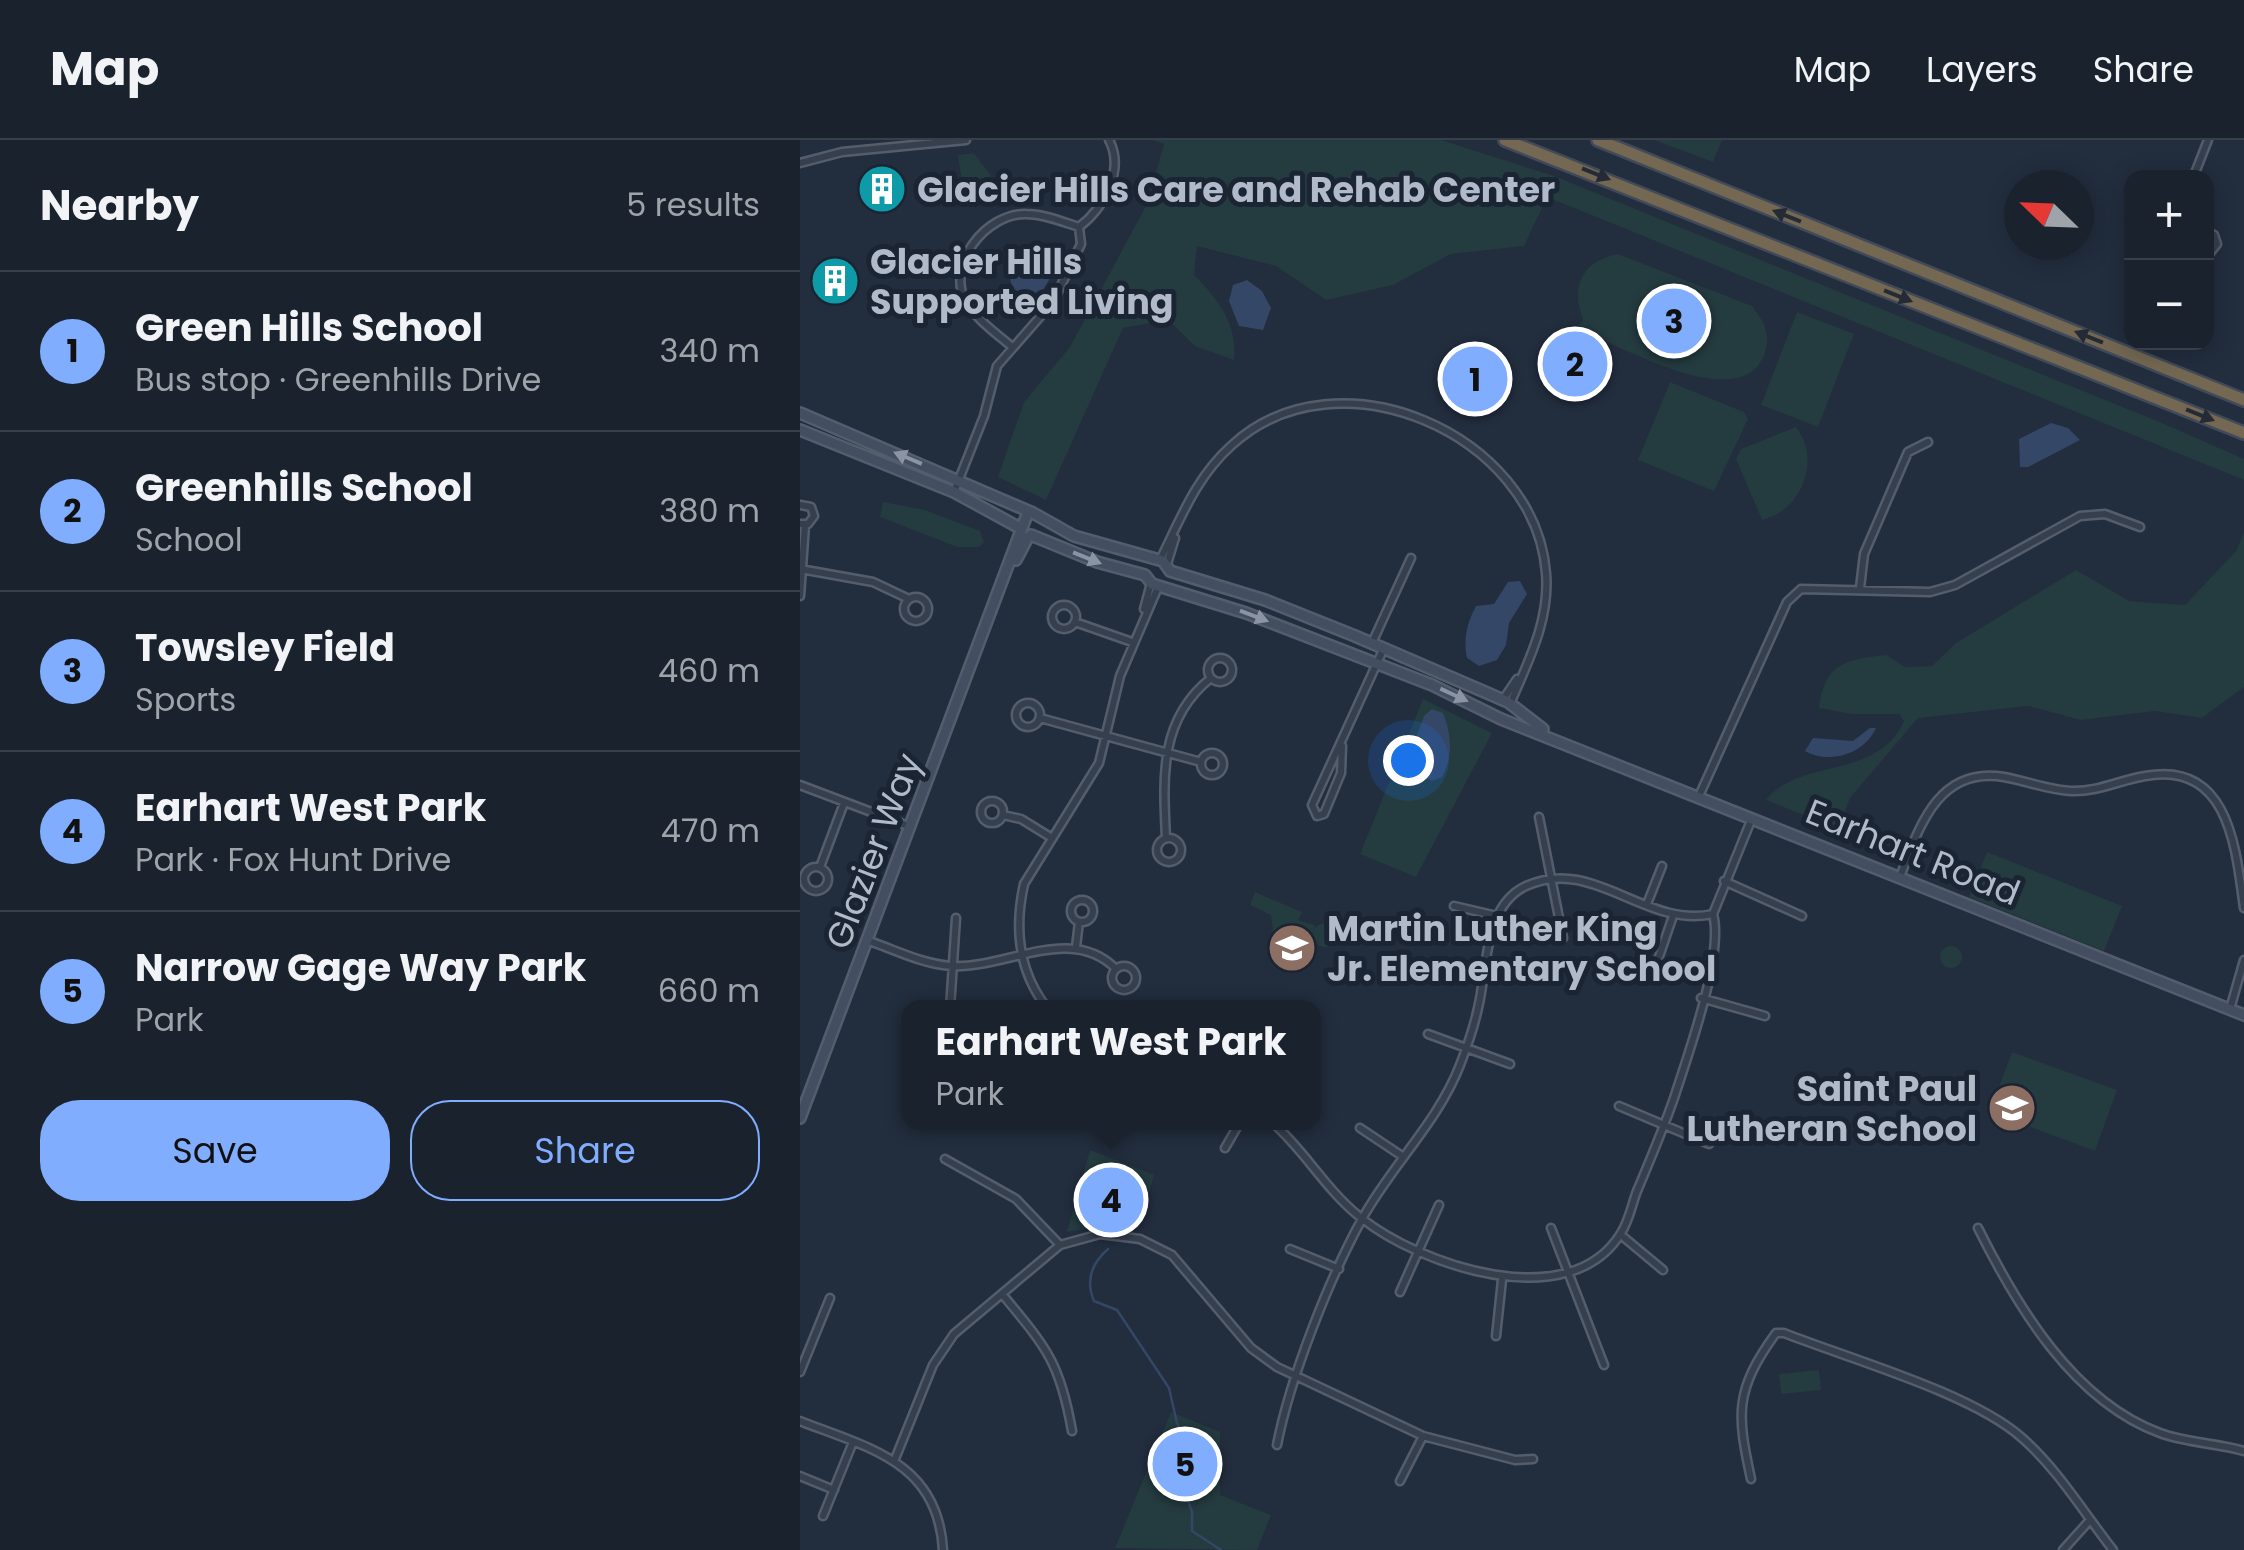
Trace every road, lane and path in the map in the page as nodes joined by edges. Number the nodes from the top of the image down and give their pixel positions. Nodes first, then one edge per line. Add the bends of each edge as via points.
1 (966, 140) edge
2 (1109, 140) edge
3 (1505, 140) edge
4 (1598, 140) edge
5 (2208, 140) edge
6 (800, 163) edge
7 (2196, 170) edge
8 (1079, 227) junction
9 (1012, 346) junction
10 (2244, 400) edge
11 (800, 413) edge
12 (800, 430) edge
13 (2244, 433) edge
14 (1928, 442) dead end
15 (956, 486) junction
16 (800, 504) edge
17 (1033, 515) junction
18 (803, 524) edge
19 (2140, 527) dead end
20 (1025, 533) junction
21 (1411, 558) dead end
22 (1163, 564) junction
23 (802, 569) edge
24 (1154, 582) junction
25 (1860, 588) junction
26 (800, 596) edge
27 (910, 599) dead end
28 (1075, 622) dead end
29 (1132, 642) junction
30 (1372, 644) junction
31 (1383, 650) junction
32 (1376, 665) junction
33 (1211, 678) dead end
34 (1506, 707) junction
35 (1040, 718) dead end
36 (1104, 739) junction
37 (1342, 746) junction
38 (1167, 750) junction
39 (1201, 762) dead end
40 (800, 785) edge
41 (1699, 796) junction
42 (844, 803) junction
43 (1003, 815) dead end
44 (1539, 817) dead end
45 (1752, 818) junction
46 (912, 827) junction
47 (1052, 838) junction
48 (1166, 838) junction
49 (1662, 866) dead end
50 (820, 867) dead end
51 (1554, 875) junction
52 (1900, 876) junction
53 (1724, 881) junction
54 (1647, 904) junction
55 (1454, 906) dead end
56 (2244, 908) edge
57 (1713, 914) junction
58 (1497, 916) junction
59 (1673, 916) junction
60 (1802, 916) dead end
61 (956, 918) dead end
62 (1079, 922) dead end
63 (1564, 938) dead end
64 (869, 941) junction
65 (1076, 947) junction
66 (1021, 957) junction
67 (2244, 960) edge
68 (953, 966) junction
69 (1116, 970) dead end
70 (1654, 971) dead end
71 (1702, 998) junction
72 (951, 1000) edge
73 (1042, 1000) edge
74 (2230, 1009) junction
75 (2244, 1015) edge
76 (1765, 1016) dead end
77 (1428, 1034) dead end
78 (1466, 1047) junction
79 (1510, 1064) dead end
80 (1619, 1106) dead end
81 (800, 1118) edge
82 (1665, 1126) junction
83 (1360, 1128) dead end
84 (1235, 1130) edge
85 (1279, 1130) edge
86 (1709, 1144) dead end
87 (1225, 1148) dead end
88 (1402, 1156) junction
89 (945, 1159) dead end
90 (1439, 1205) dead end
91 (1362, 1219) junction
92 (1551, 1228) dead end
93 (1978, 1228) dead end
94 (1621, 1235) junction
95 (1060, 1245) junction
96 (1290, 1248) dead end
97 (1418, 1252) junction
98 (1339, 1269) junction
99 (1663, 1270) dead end
100 (1568, 1272) junction
101 (1502, 1280) junction
102 (1400, 1292) dead end
103 (1002, 1294) junction
104 (830, 1298) dead end
105 (1496, 1336) dead end
106 (1604, 1366) dead end
107 (800, 1372) edge
108 (1298, 1375) junction
109 (800, 1421) edge
110 (1072, 1431) dead end
111 (1423, 1436) junction
112 (852, 1442) junction
113 (1277, 1445) dead end
114 (2244, 1451) edge
115 (1532, 1459) dead end
116 (895, 1460) junction
117 (800, 1476) edge
118 (1751, 1479) dead end
119 (1400, 1480) dead end
120 (834, 1490) junction
121 (823, 1516) dead end
122 (2090, 1520) junction
123 (943, 1550) edge
124 (2063, 1550) edge
125 (2113, 1550) edge

1 - 6 street via 842,152
2 - 8 street via 1114,173 1093,216
3 -> 13 highway
10 -> 4 highway
5 - 7 street
8 - 9 street via 1081,244 1053,302
8 - 9 street via 1014,215 991,226 964,258 960,281 966,302
9 - 15 street via 997,366
15 -> 11 street, Earhart Road
12 - 15 street, Earhart Road
14 - 25 street via 1908,452 1864,554
15 - 17 street, Earhart Road
15 - 20 street, Earhart Road
16 - 18 street via 814,513
17 - 20 street
17 - 22 street, Earhart Road via 1074,536
18 - 23 street
19 - 25 street via 2105,514 2080,516 1955,585 1930,592
20 -> 24 street, Earhart Road
20 - 46 street, Glazier Way
21 - 30 street
22 - 24 street
22 - 24 street
22 - 30 street, Earhart Road
22 - 34 street via 1196,485 1234,442 1284,414 1353,404 1446,431 1501,470 1531,515 1544,553 1547,594
23 - 26 street
23 - 27 street via 873,582
24 - 29 street
24 -> 32 street, Earhart Road
25 - 41 street via 1801,589 1787,602
28 - 29 street
29 - 36 street
30 - 31 street, Earhart Road
31 - 32 street
31 - 34 street, Earhart Road
32 -> 34 street, Earhart Road via 1494,712
32 - 37 street
33 - 38 street via 1182,709
34 - 41 street, Earhart Road via 1561,740
35 - 36 street
36 - 38 street
36 - 47 street via 1084,793
37 - 37 street via 1312,805 1317,816 1324,814 1341,774
38 - 39 street
38 - 48 street
40 - 42 street
41 - 45 street, Earhart Road
42 - 46 street
42 - 50 street
43 - 47 street
44 - 51 street
45 - 52 street, Earhart Road
45 - 53 street
46 - 64 street, Glazier Way
47 - 66 street via 1024,884
48 - 48 street via 1158,854 1174,862 1182,848
49 - 54 street
51 - 54 street
51 - 58 street via 1520,888
51 - 63 street
52 - 56 street via 1933,802 1961,782 1994,776 2070,791 2166,776 2197,786 2226,813
52 - 74 street, Earhart Road
53 - 57 street
53 - 60 street
54 - 59 street
55 - 58 street
57 - 59 street
57 - 71 street via 1716,942
58 - 78 street
59 - 70 street
61 - 68 street
62 - 65 street
64 - 68 street
64 - 81 street, Glazier Way
65 - 66 street
65 - 69 street
66 - 68 street
66 - 73 street
67 - 74 street
68 - 72 street
71 - 76 street
71 - 82 street
74 - 75 street, Earhart Road
77 - 78 street
78 - 79 street
78 - 88 street via 1445,1094
80 - 82 street
82 - 86 street
82 - 94 street
83 - 88 street
84 - 87 street
85 - 91 street
88 - 91 street
89 - 95 street via 1016,1199
90 - 97 street
91 - 97 street
91 - 98 street
92 - 100 street
93 - 114 street via 2034,1325 2108,1402 2161,1434
94 - 99 street
94 - 100 street
95 - 103 street
95 - 108 street via 1111,1234 1158,1246 1185,1266 1250,1348
96 - 98 street
97 - 101 street
97 - 102 street
98 - 108 street
100 - 101 street
100 - 106 street
101 - 105 street
103 - 110 street via 1050,1352
103 - 116 street via 942,1349
104 - 107 street
108 - 111 street
108 - 113 street
109 - 112 street
111 - 115 street
111 - 119 street
112 - 116 street
112 - 120 street
116 - 123 street via 936,1509
117 - 120 street
118 - 122 street via 1739,1412 1776,1333 1940,1393 2023,1438
120 - 121 street
122 - 124 street
122 - 125 street

